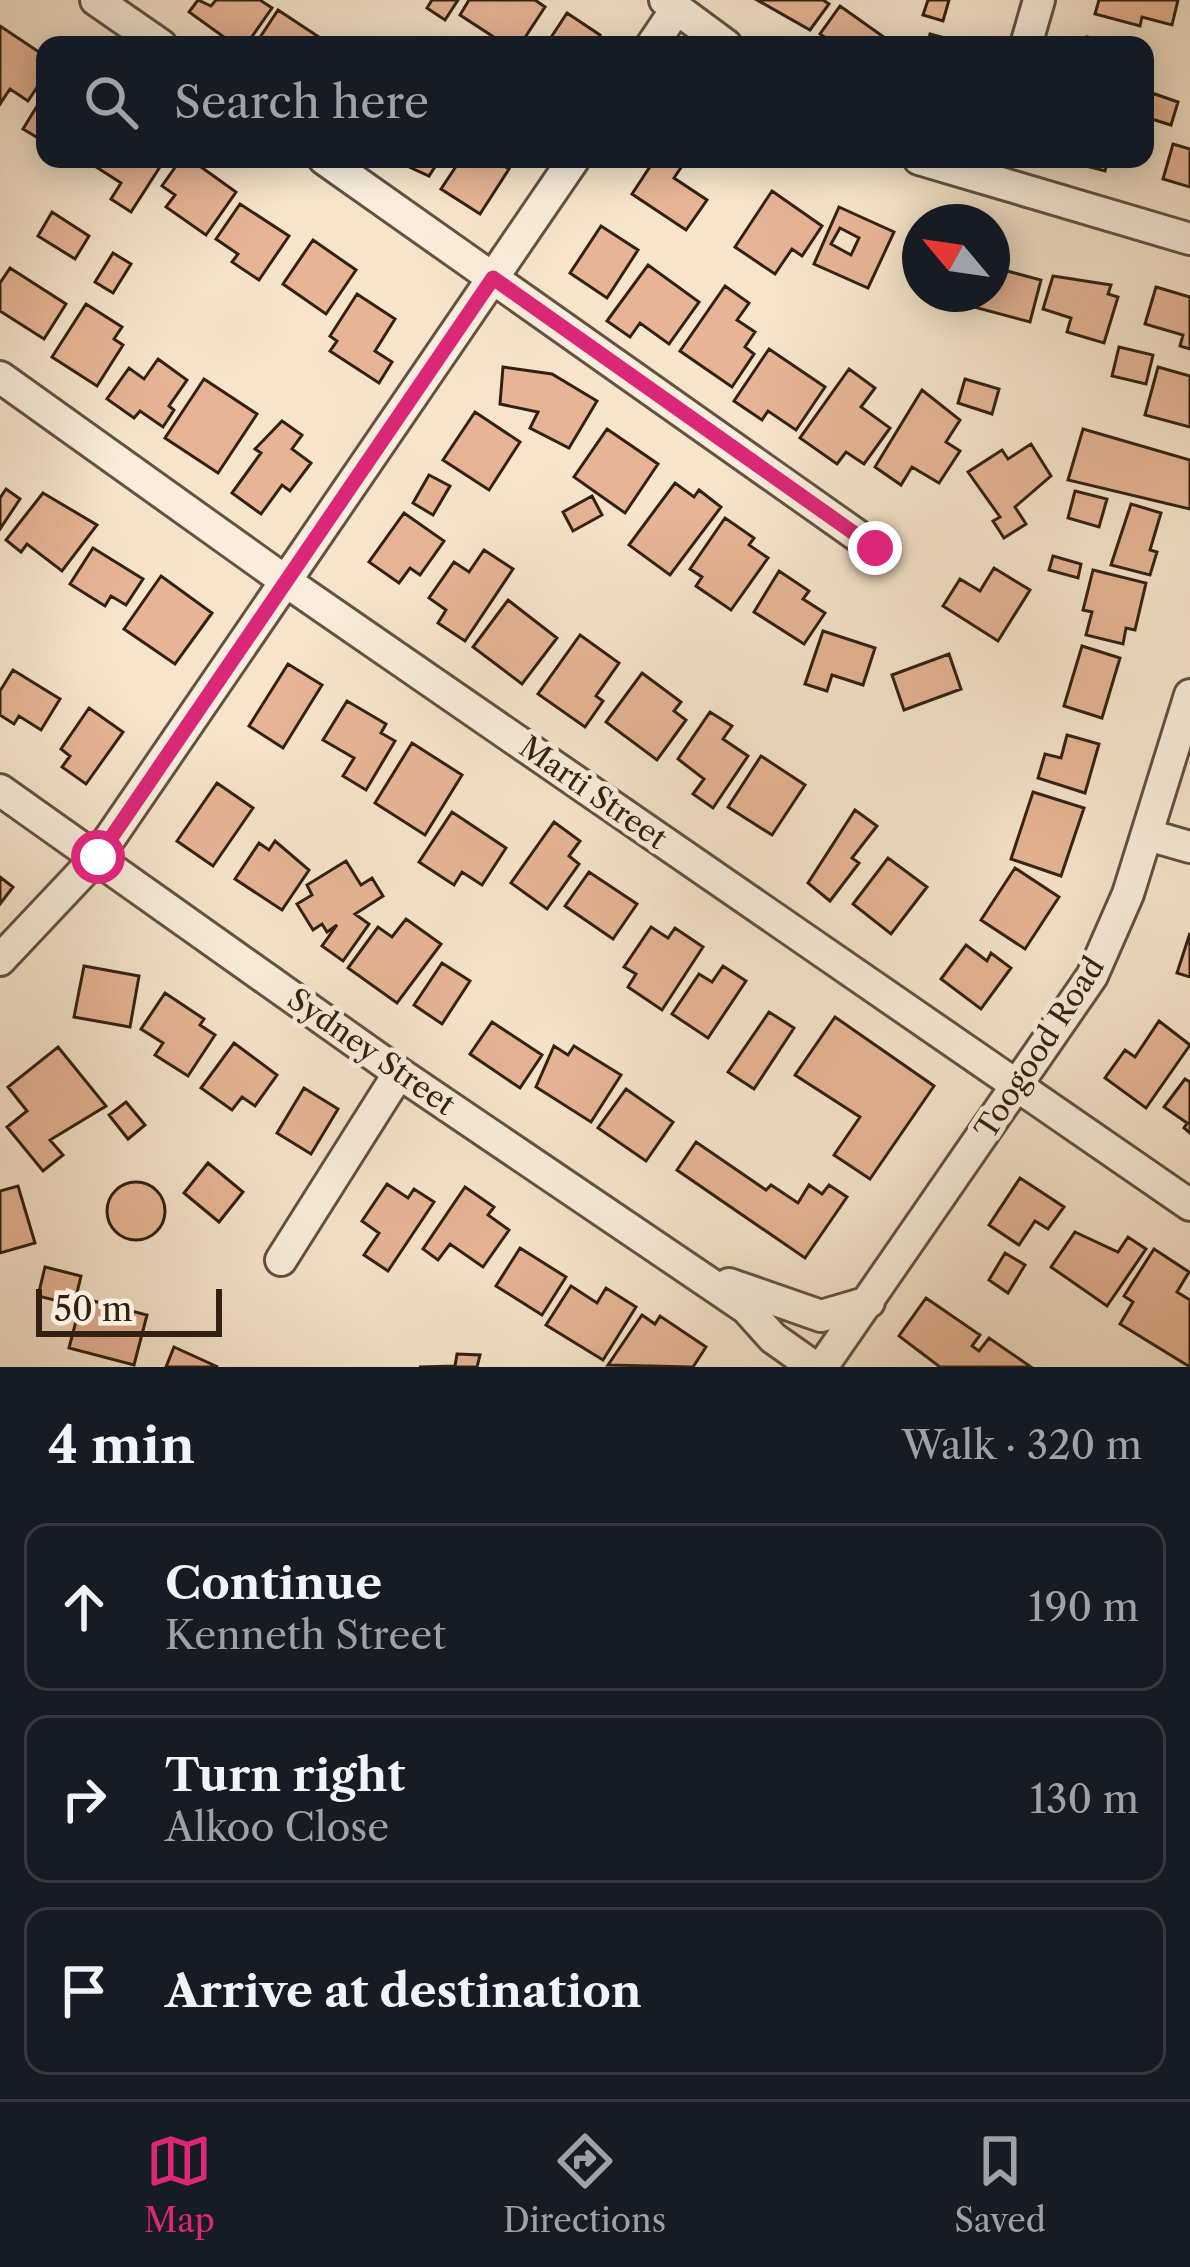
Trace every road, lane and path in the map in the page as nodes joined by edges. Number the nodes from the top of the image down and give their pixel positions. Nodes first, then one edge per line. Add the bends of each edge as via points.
1 (97, 0) edge
2 (1039, 0) edge
3 (671, 4) edge
4 (148, 36) edge
5 (656, 36) edge
6 (714, 36) edge
7 (1029, 36) edge
8 (337, 168) edge
9 (568, 168) edge
10 (994, 168) edge
11 (1190, 239) edge
12 (493, 278) junction
13 (0, 377) edge
14 (875, 548) dead end
15 (284, 580) junction
16 (1190, 695) edge
17 (0, 790) edge
18 (1148, 835) junction
19 (1190, 847) edge
20 (98, 857) junction
21 (0, 960) edge
22 (399, 1073) junction
23 (1018, 1086) junction
24 (1190, 1205) edge
25 (280, 1260) dead end
26 (690, 1269) junction
27 (869, 1302) junction
28 (830, 1364) edge

1 - 4 street
2 - 7 street
3 - 5 street
3 - 6 street
8 - 12 street
9 - 12 street
10 - 11 street
12 - 14 street
12 - 15 street
13 - 15 street, Marti Street
15 - 20 street
15 - 23 street, Marti Street
16 - 18 street, Toogood Road
17 - 20 street, Sydney Street
18 - 19 street
18 - 23 street, Toogood Road via 1092,976
20 - 21 street
20 - 22 street, Sydney Street
22 - 25 street
22 - 26 street, Sydney Street
23 - 24 street, Marti Street
23 - 27 street, Toogood Road
26 - 27 street via 808,1314 836,1315
26 - 28 street, Sydney Street via 746,1308 783,1321
27 - 28 street, Toogood Road

